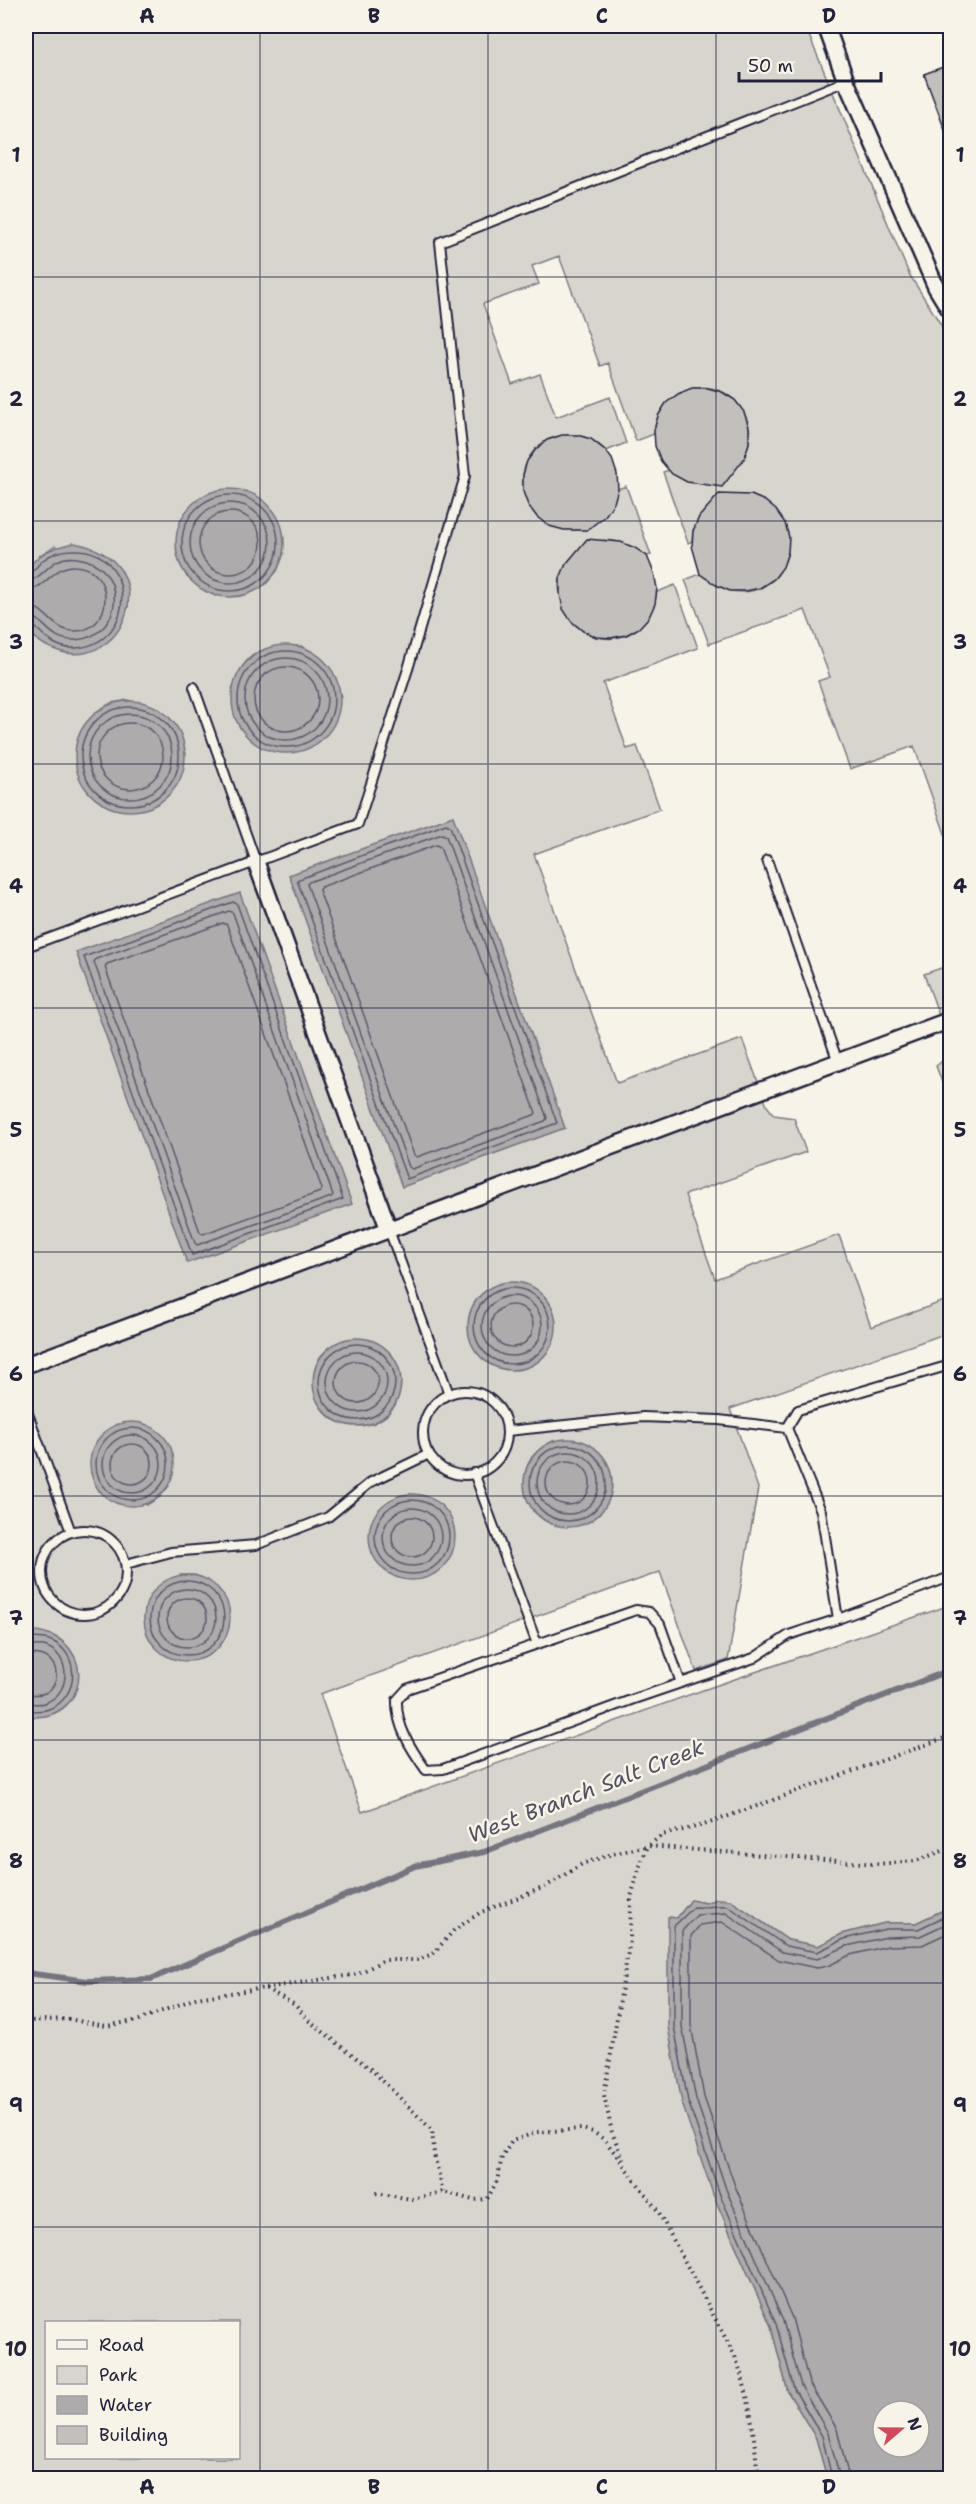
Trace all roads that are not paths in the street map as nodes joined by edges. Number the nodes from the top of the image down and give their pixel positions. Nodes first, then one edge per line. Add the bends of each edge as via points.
1 (826, 26) edge
2 (846, 81) junction
3 (951, 310) edge
4 (194, 687) dead end
5 (767, 860) dead end
6 (256, 862) junction
7 (26, 947) edge
8 (951, 1020) edge
9 (838, 1062) junction
10 (388, 1230) junction
11 (26, 1365) edge
12 (951, 1365) edge
13 (449, 1394) junction
14 (26, 1408) edge
15 (788, 1428) junction
16 (507, 1431) junction
17 (429, 1454) junction
18 (474, 1473) junction
19 (71, 1532) junction
20 (126, 1564) junction
21 (951, 1577) edge
22 (838, 1619) junction
23 (537, 1644) junction
24 (681, 1683) junction

1 - 2 street
2 - 3 street via 936,286
2 - 6 lane via 440,242 465,476 415,646 358,824
4 - 6 lane
5 - 9 lane
6 - 7 lane
6 - 10 street
8 - 9 street
9 - 10 street
10 - 11 street
10 - 13 lane
12 - 15 lane via 798,1410
13 - 16 lane via 476,1392 488,1397 498,1406
13 - 17 lane via 437,1402 424,1426
14 - 19 lane
15 - 16 lane via 643,1417
15 - 22 lane via 821,1511
16 - 18 lane via 500,1456 491,1466
17 - 18 lane via 451,1472
17 - 20 lane via 371,1482 328,1517 255,1545 171,1552
18 - 23 lane
19 - 20 lane via 100,1532 121,1551
19 - 20 lane via 58,1538 43,1562 46,1589 64,1609 84,1614 104,1610 122,1591
21 - 22 lane
22 - 24 lane via 789,1635 754,1658
23 - 24 lane via 636,1610 649,1612 660,1624
23 - 24 lane via 407,1689 397,1700 396,1717 426,1770 443,1769

